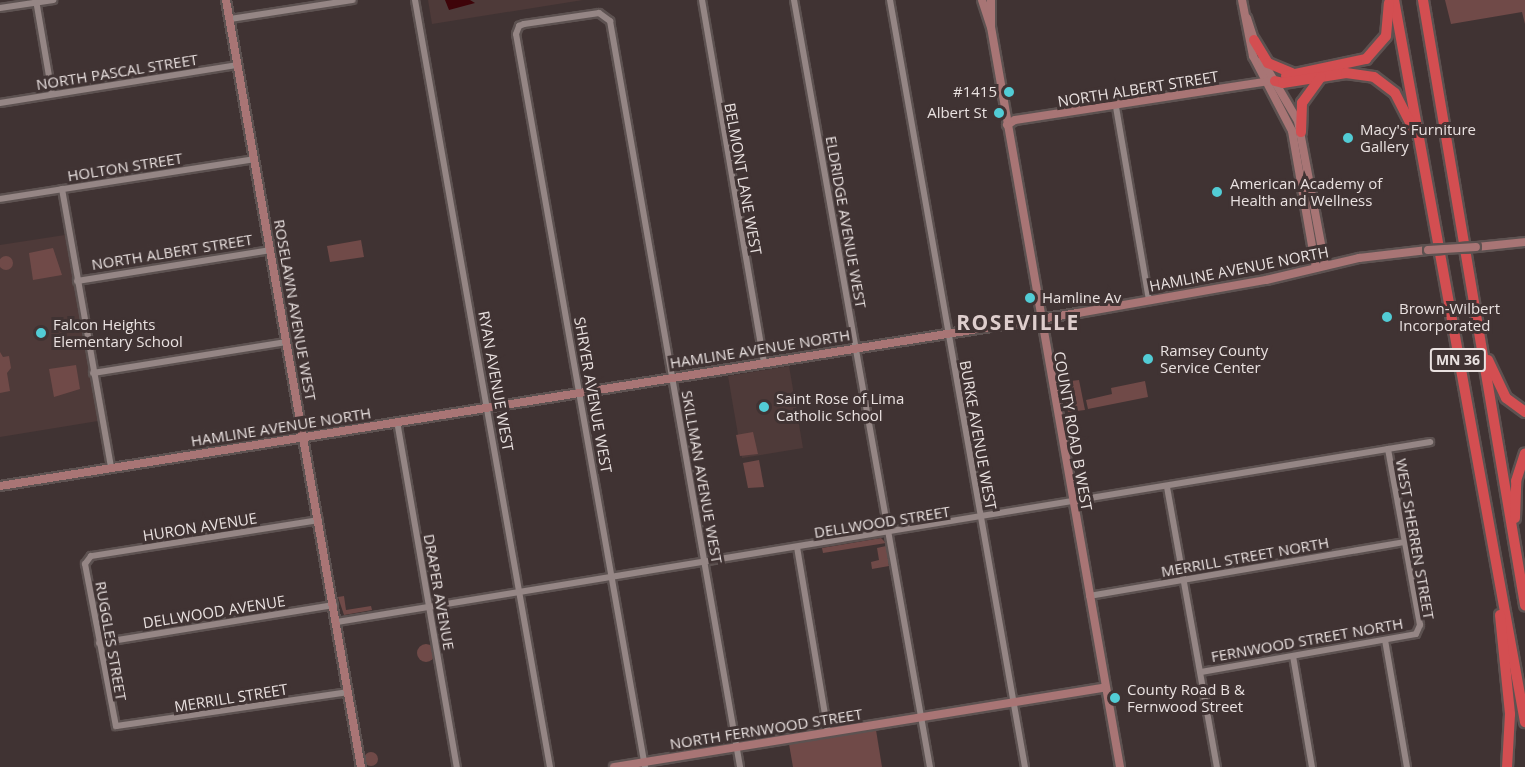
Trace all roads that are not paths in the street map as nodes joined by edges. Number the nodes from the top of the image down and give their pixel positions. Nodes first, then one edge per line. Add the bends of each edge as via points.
1 (53, 0) edge
2 (226, 0) edge
3 (352, 0) edge
4 (415, 0) edge
5 (702, 0) edge
6 (794, 0) edge
7 (890, 0) edge
8 (982, 0) edge
9 (991, 0) edge
10 (1242, 0) edge
11 (1389, 0) edge
12 (1394, 0) edge
13 (1423, 0) edge
14 (36, 1) edge
15 (0, 8) edge
16 (1244, 12) junction
17 (230, 19) junction
18 (991, 27) junction
19 (518, 28) joint
20 (1254, 40) junction
21 (238, 65) junction
22 (1299, 73) junction
23 (1321, 77) junction
24 (1270, 81) junction
25 (52, 94) junction
26 (0, 103) edge
27 (1116, 107) junction
28 (1007, 125) junction
29 (1301, 132) junction
30 (254, 159) junction
31 (1425, 167) junction
32 (62, 189) junction
33 (0, 199) edge
34 (1525, 242) edge
35 (270, 250) junction
36 (1320, 267) junction
37 (77, 281) junction
38 (1149, 300) junction
39 (1040, 318) junction
40 (1476, 320) junction
41 (948, 333) junction
42 (287, 342) junction
43 (856, 347) junction
44 (764, 362) junction
45 (93, 374) junction
46 (672, 377) junction
47 (580, 392) junction
48 (489, 407) junction
49 (1525, 412) edge
50 (397, 422) junction
51 (303, 436) junction
52 (1430, 442) dead end
53 (1388, 449) junction
54 (1525, 453) edge
55 (111, 468) junction
56 (0, 486) edge
57 (1167, 487) junction
58 (1072, 503) junction
59 (981, 518) junction
60 (319, 520) junction
61 (889, 533) junction
62 (1405, 542) junction
63 (797, 547) junction
64 (1494, 552) junction
65 (1516, 557) junction
66 (87, 559) joint
67 (705, 562) junction
68 (613, 577) junction
69 (1185, 580) junction
70 (521, 591) junction
71 (1089, 596) junction
72 (334, 605) junction
73 (1525, 605) edge
74 (429, 606) junction
75 (337, 622) junction
76 (1416, 634) joint
77 (1385, 640) junction
78 (99, 643) junction
79 (1293, 656) junction
80 (1201, 672) junction
81 (1106, 687) junction
82 (348, 692) junction
83 (1013, 702) junction
84 (921, 717) junction
85 (1525, 722) edge
86 (116, 726) joint
87 (828, 732) junction
88 (737, 747) junction
89 (644, 765) edge
90 (362, 767) edge
91 (457, 767) edge
92 (550, 767) edge
93 (614, 767) edge
94 (740, 767) edge
95 (930, 767) edge
96 (1025, 767) edge
97 (1120, 767) edge
98 (1218, 767) edge
99 (1312, 767) edge
100 (1407, 767) edge
101 (1507, 767) edge

1 - 14 street
2 - 17 street, ROSELAWN AVENUE WEST
3 - 17 street
4 - 48 street, RYAN AVENUE WEST
5 - 44 street, BELMONT LANE WEST
6 - 43 street, ELDRIDGE AVENUE WEST
7 - 41 street, BURKE AVENUE WEST
8 - 18 street, COUNTY ROAD B WEST
9 - 18 street, COUNTY ROAD B WEST
10 - 16 street
11 - 22 highway via 1386,36 1372,55 1359,62
12 - 31 highway, MN 36
13 - 40 highway, MN 36
14 - 15 street
14 - 25 street
16 - 20 street
16 - 24 street via 1248,42
17 - 21 street, ROSELAWN AVENUE WEST
18 - 28 street, COUNTY ROAD B WEST
19 - 46 street, SKILLMAN AVENUE WEST via 606,14 610,21
19 - 47 street, SHRYER AVENUE WEST
20 - 22 highway via 1268,63 1282,71
20 - 24 street
21 - 25 street, NORTH PASCAL STREET
21 - 30 street, ROSELAWN AVENUE WEST
22 - 24 highway
23 - 24 highway
23 - 29 highway via 1302,103
23 - 31 highway via 1357,72 1389,86 1409,118
24 - 27 street, NORTH ALBERT STREET
24 - 29 street
24 - 36 street via 1292,131
25 - 26 street, NORTH PASCAL STREET
27 - 28 street, NORTH ALBERT STREET via 1015,120
27 - 38 street
28 - 39 street, COUNTY ROAD B WEST
29 - 36 street
30 - 32 street, HOLTON STREET
30 - 35 street, ROSELAWN AVENUE WEST
31 - 64 highway, MN 36
32 - 33 street, HOLTON STREET
32 - 37 street
34 - 36 street, HAMLINE AVENUE NORTH, bridge via 1428,250
35 - 37 street, NORTH ALBERT STREET
35 - 42 street, ROSELAWN AVENUE WEST
36 - 38 street, HAMLINE AVENUE NORTH
37 - 45 street
38 - 39 street, HAMLINE AVENUE NORTH
39 - 41 street, HAMLINE AVENUE NORTH
39 - 58 street, COUNTY ROAD B WEST
40 - 49 highway via 1498,386
40 - 65 highway, MN 36
41 - 43 street, HAMLINE AVENUE NORTH
41 - 59 street, BURKE AVENUE WEST
42 - 45 street
42 - 51 street, ROSELAWN AVENUE WEST
43 - 44 street, HAMLINE AVENUE NORTH
43 - 61 street, ELDRIDGE AVENUE WEST
44 - 46 street, HAMLINE AVENUE NORTH
45 - 55 street
46 - 47 street, HAMLINE AVENUE NORTH
46 - 67 street, SKILLMAN AVENUE WEST
47 - 48 street, HAMLINE AVENUE NORTH
47 - 68 street, SHRYER AVENUE WEST
48 - 50 street, HAMLINE AVENUE NORTH
48 - 70 street, RYAN AVENUE WEST
50 - 51 street, HAMLINE AVENUE NORTH
50 - 74 street, DRAPER AVENUE
51 - 55 street, HAMLINE AVENUE NORTH
51 - 60 street, ROSELAWN AVENUE WEST
52 - 53 street, DELLWOOD STREET
53 - 57 street, DELLWOOD STREET
53 - 62 street, WEST SHERREN STREET
54 - 65 highway via 1516,481
55 - 56 street, HAMLINE AVENUE NORTH
57 - 58 street, DELLWOOD STREET
57 - 69 street
58 - 59 street, DELLWOOD STREET
58 - 71 street, COUNTY ROAD B WEST
59 - 61 street, DELLWOOD STREET
59 - 83 street, BURKE AVENUE WEST
60 - 66 street, HURON AVENUE
60 - 72 street, ROSELAWN AVENUE WEST
61 - 63 street, DELLWOOD STREET
61 - 84 street, ELDRIDGE AVENUE WEST
62 - 69 street, MERRILL STREET NORTH
62 - 76 street, WEST SHERREN STREET via 1420,625
63 - 67 street, DELLWOOD STREET
63 - 87 street
64 - 85 highway, MN 36
64 - 101 highway via 1510,714
65 - 73 highway, MN 36
66 - 78 street, RUGGLES STREET
67 - 68 street, DELLWOOD STREET
67 - 88 street, SKILLMAN AVENUE WEST
68 - 70 street, DELLWOOD STREET
68 - 89 street, SHRYER AVENUE WEST
69 - 71 street, MERRILL STREET NORTH
69 - 80 street
70 - 74 street, DELLWOOD STREET
70 - 92 street, RYAN AVENUE WEST
71 - 81 street, COUNTY ROAD B WEST
72 - 75 street, ROSELAWN AVENUE WEST
72 - 78 street, DELLWOOD AVENUE
74 - 75 street, DELLWOOD STREET
74 - 91 street, DRAPER AVENUE
75 - 82 street, ROSELAWN AVENUE WEST
76 - 77 street, FERNWOOD STREET NORTH
77 - 79 street, FERNWOOD STREET NORTH
77 - 100 street
78 - 86 street, RUGGLES STREET
79 - 80 street, FERNWOOD STREET NORTH
79 - 99 street
80 - 98 street
81 - 83 street
81 - 97 street, COUNTY ROAD B WEST
82 - 86 street, MERRILL STREET
82 - 90 street, ROSELAWN AVENUE WEST
83 - 84 street
83 - 96 street, BURKE AVENUE WEST
84 - 87 street, NORTH FERNWOOD STREET
84 - 95 street, ELDRIDGE AVENUE WEST
87 - 88 street, NORTH FERNWOOD STREET
88 - 89 street, NORTH FERNWOOD STREET
88 - 94 street, SKILLMAN AVENUE WEST
89 - 93 street, NORTH FERNWOOD STREET

